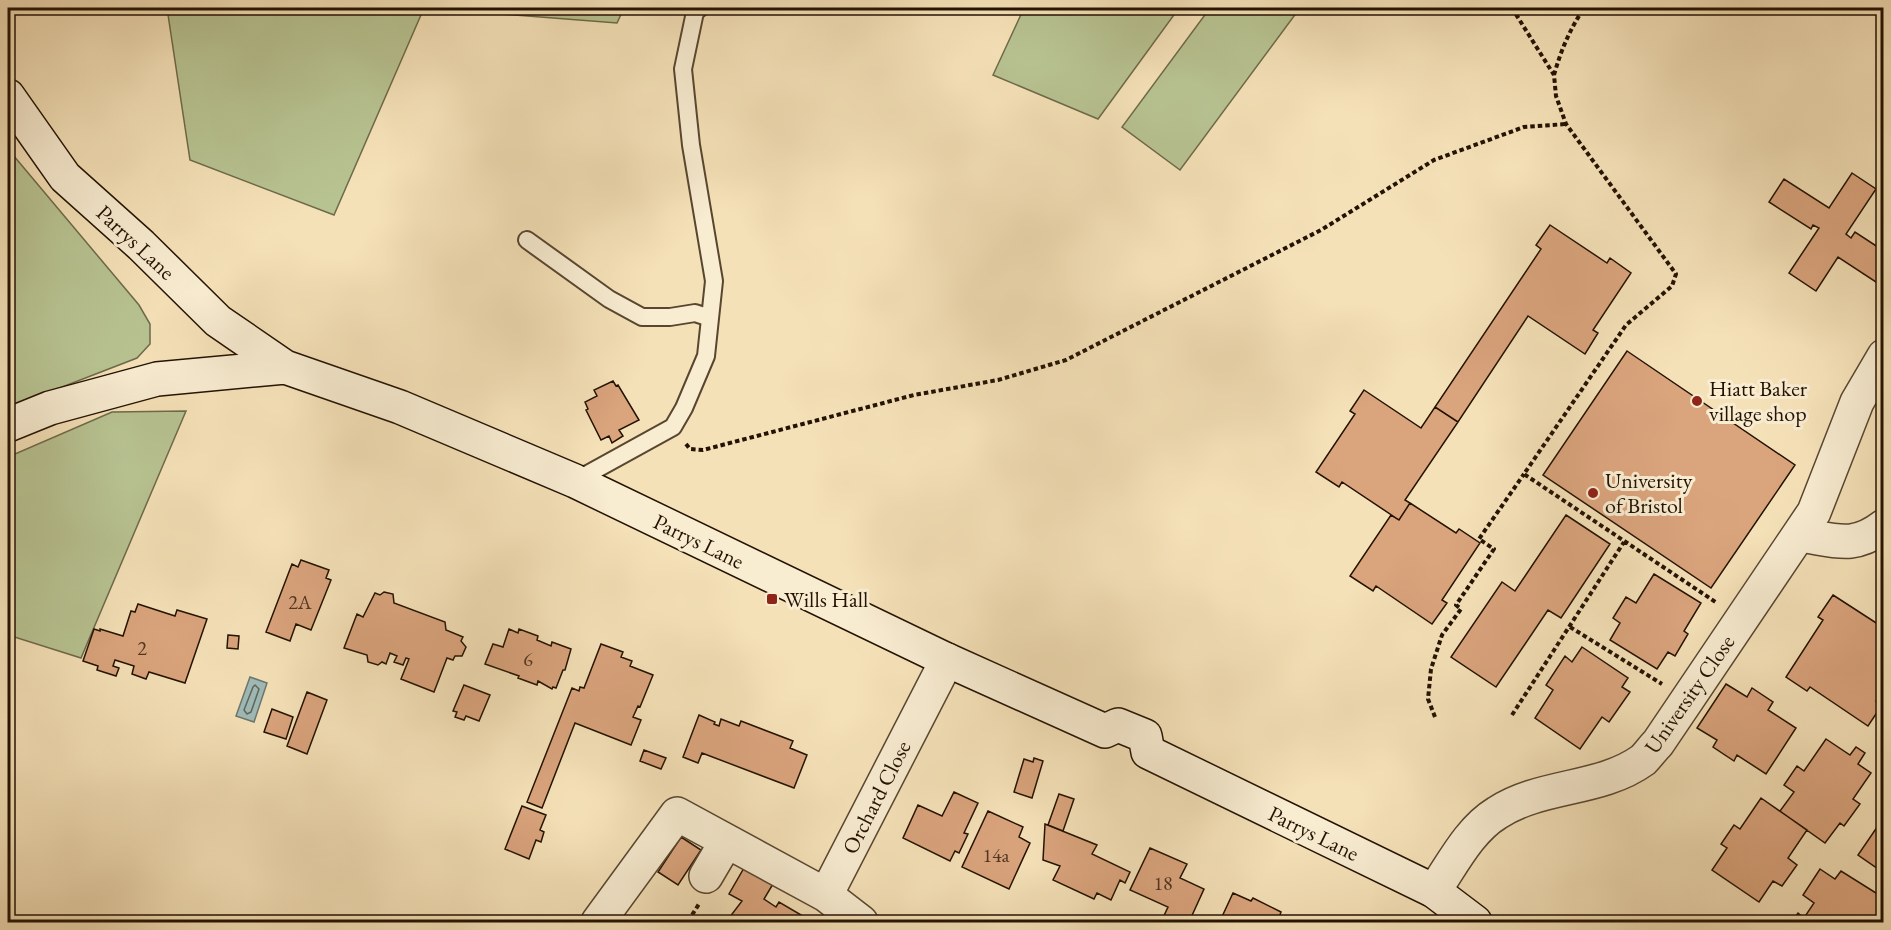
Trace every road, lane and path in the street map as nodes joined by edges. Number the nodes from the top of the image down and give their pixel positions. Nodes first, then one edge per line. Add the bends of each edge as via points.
1 (700, 8) edge
2 (1512, 8) edge
3 (1584, 8) edge
4 (1554, 75) junction
5 (8, 96) edge
6 (1566, 124) junction
7 (527, 240) dead end
8 (710, 318) junction
9 (1884, 356) edge
10 (285, 367) junction
11 (8, 425) edge
12 (673, 427) junction
13 (1524, 474) junction
14 (575, 481) junction
15 (1884, 526) edge
16 (1800, 535) junction
17 (1624, 542) junction
18 (1690, 585) dead end
19 (1570, 627) junction
20 (947, 660) junction
21 (1638, 669) dead end
22 (1512, 715) dead end
23 (1435, 717) dead end
24 (726, 842) junction
25 (706, 876) dead end
26 (1434, 891) junction
27 (826, 895) junction
28 (598, 922) edge
29 (861, 922) edge
30 (1475, 922) edge

1 - 8 lane via 695,12 683,69 691,145 714,281
2 - 4 path
3 - 4 path via 1563,45
4 - 6 path via 1556,96
5 - 10 main road, Parrys Lane via 65,177 218,321
6 - 12 path via 1524,128 1434,160 1321,230 1066,360 998,380 914,395 703,450 690,449
6 - 13 path via 1676,274 1672,286 1626,325
7 - 8 lane via 609,299 642,317 695,313
8 - 12 lane via 706,356
9 - 16 main road, University Close via 1857,402 1824,490
10 - 11 main road, Parrys Lane via 157,379 50,408
10 - 14 main road, Parrys Lane via 400,407
12 - 14 lane
13 - 17 path
13 - 23 path via 1479,539 1494,549 1456,605 1461,609 1442,635 1431,669 1428,699
14 - 20 main road, Parrys Lane
15 - 16 main road via 1858,541
16 - 26 main road, University Close via 1644,759 1599,780 1524,799 1496,813 1472,835
17 - 18 path
17 - 19 path
19 - 21 path
19 - 22 path
20 - 26 main road, Parrys Lane via 1105,732 1118,725 1145,736 1148,752
20 - 27 main road, Orchard Close
24 - 25 main road
24 - 27 main road
24 - 28 main road via 676,814
26 - 30 main road, Parrys Lane
27 - 29 main road

